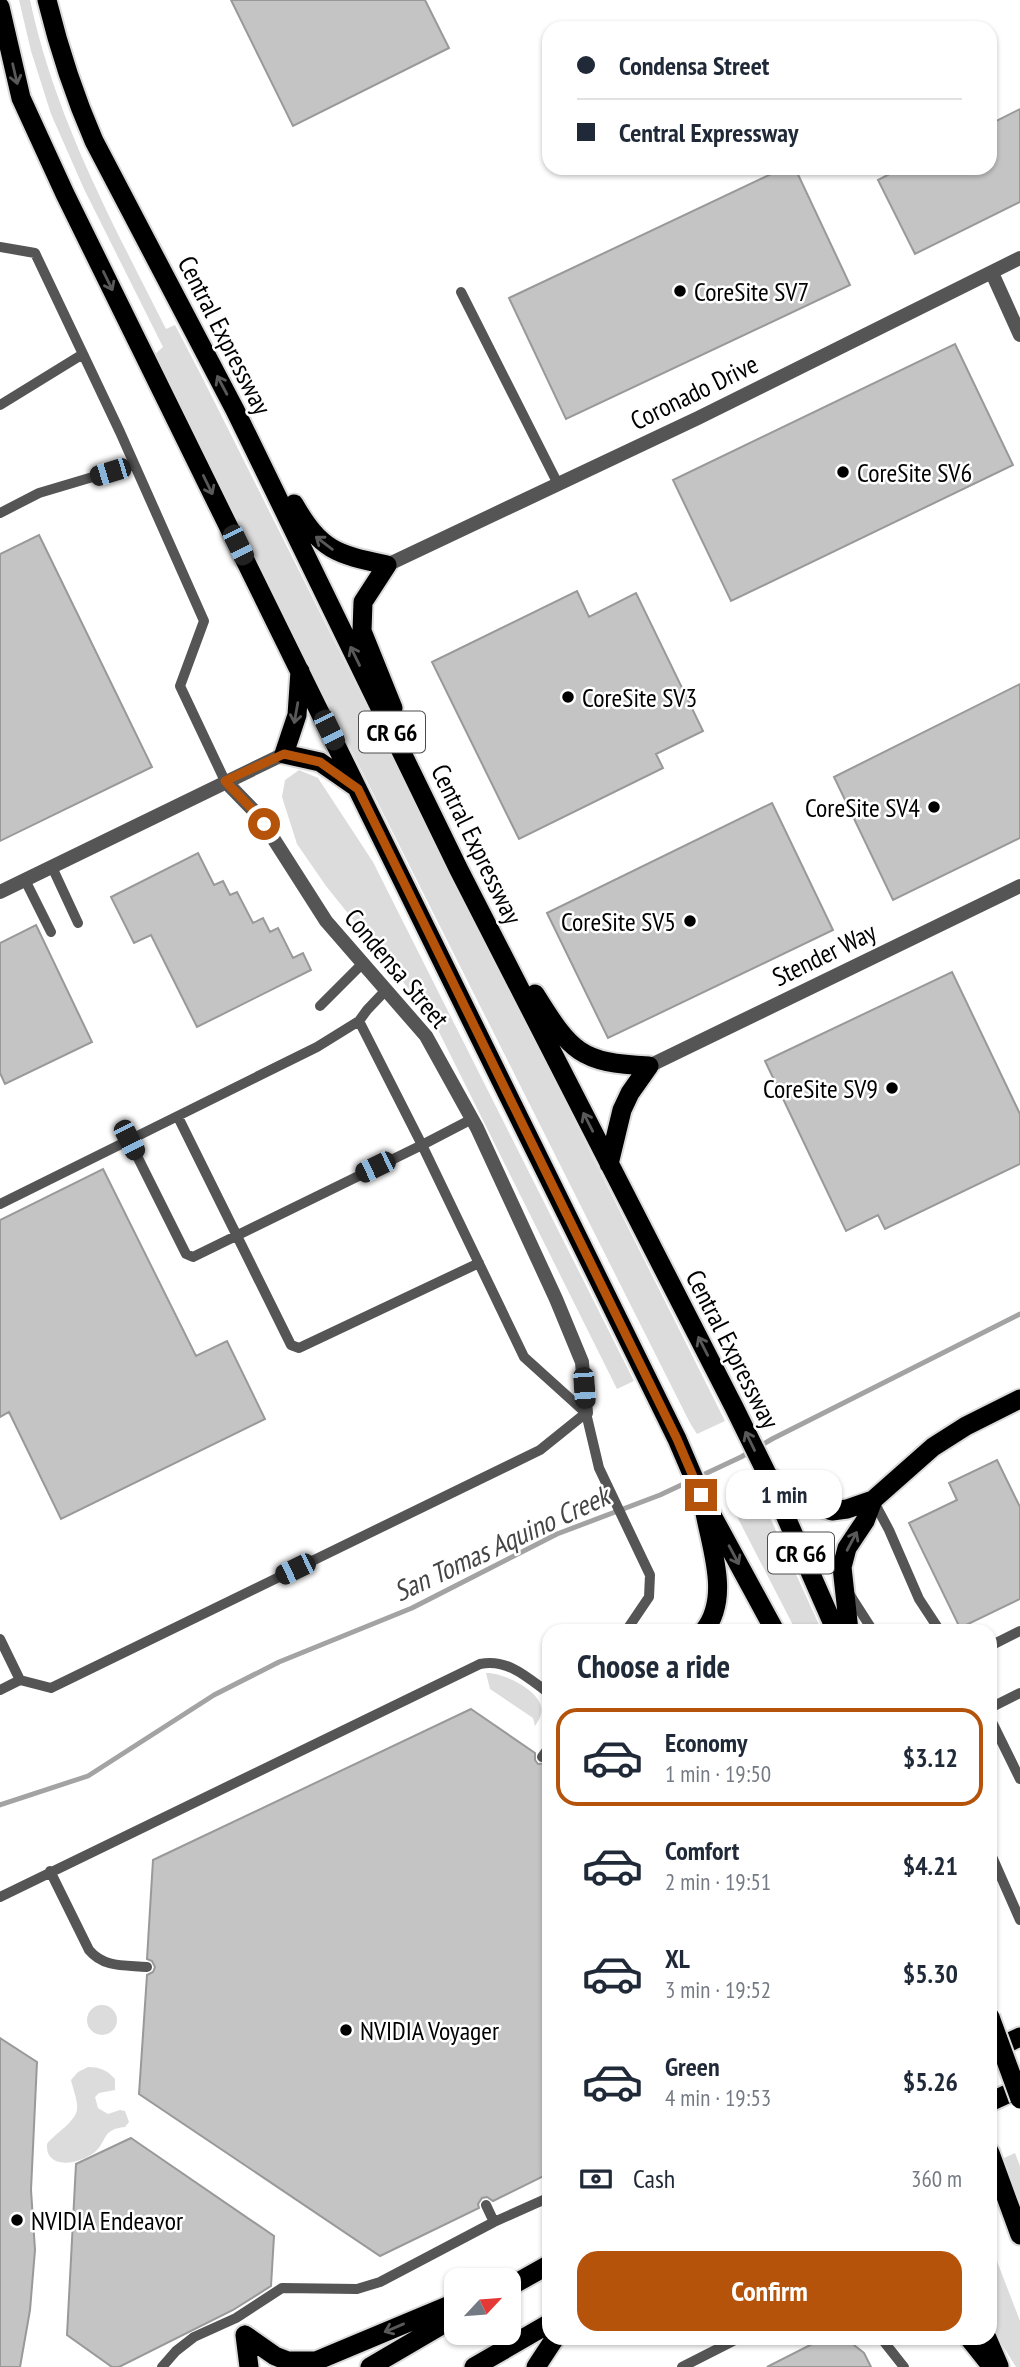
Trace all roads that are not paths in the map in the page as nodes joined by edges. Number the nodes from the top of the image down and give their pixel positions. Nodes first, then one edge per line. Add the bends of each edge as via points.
1 (47, 0) edge
2 (0, 7) edge
3 (0, 247) edge
4 (1020, 258) edge
5 (992, 274) junction
6 (461, 292) dead end
7 (1020, 335) edge
8 (83, 354) junction
9 (0, 405) edge
10 (234, 410) junction
11 (133, 465) junction
12 (558, 484) junction
13 (0, 513) edge
14 (387, 565) junction
15 (300, 670) junction
16 (284, 754) junction
17 (225, 781) junction
18 (358, 789) junction
19 (52, 867) junction
20 (460, 870) junction
21 (25, 880) junction
22 (1020, 886) edge
23 (0, 892) edge
24 (78, 923) dead end
25 (51, 932) dead end
26 (363, 963) junction
27 (386, 990) junction
28 (320, 1006) dead end
29 (359, 1021) junction
30 (649, 1066) junction
31 (178, 1117) junction
32 (472, 1119) junction
33 (129, 1140) junction
34 (422, 1145) junction
35 (609, 1164) junction
36 (0, 1204) edge
37 (237, 1236) junction
38 (479, 1263) junction
39 (1020, 1399) edge
40 (586, 1413) junction
41 (767, 1475) junction
42 (701, 1495) junction
43 (873, 1500) junction
44 (844, 1584) junction
45 (631, 1624) edge
46 (709, 1624) edge
47 (771, 1624) edge
48 (833, 1624) edge
49 (848, 1624) edge
50 (869, 1624) edge
51 (935, 1624) edge
52 (1020, 1632) edge
53 (0, 1639) edge
54 (997, 1643) edge
55 (20, 1680) junction
56 (542, 1688) edge
57 (0, 1690) edge
58 (1020, 1693) edge
59 (997, 1704) edge
60 (997, 1732) edge
61 (1020, 1779) edge
62 (997, 1868) edge
63 (50, 1871) junction
64 (0, 1897) edge
65 (1020, 1920) edge
66 (147, 1967) dead end
67 (997, 2036) edge
68 (1020, 2037) edge
69 (997, 2048) edge
70 (1020, 2088) edge
71 (997, 2099) edge
72 (1020, 2099) edge
73 (997, 2171) edge
74 (542, 2201) edge
75 (486, 2205) dead end
76 (494, 2222) junction
77 (1020, 2235) edge
78 (542, 2266) edge
79 (542, 2268) edge
80 (522, 2275) edge
81 (522, 2279) edge
82 (444, 2307) edge
83 (444, 2324) edge
84 (241, 2327) junction
85 (542, 2328) edge
86 (550, 2345) edge
87 (725, 2345) edge
88 (887, 2345) edge
89 (974, 2345) edge
90 (990, 2345) edge
91 (162, 2367) edge
92 (249, 2367) edge
93 (370, 2367) edge
94 (474, 2367) edge
95 (536, 2367) edge
96 (682, 2367) edge
97 (904, 2367) edge
98 (992, 2367) edge
99 (999, 2367) edge

10 -> 1 highway, Central Expressway / CR G6 via 94,141 72,87
2 -> 15 highway, CR G6 via 26,110
3 - 8 lane via 35,253
4 - 5 street, Coronado Drive
5 - 7 street
5 - 12 street, Coronado Drive
6 - 12 lane
8 - 9 lane
8 - 11 lane
14 -> 10 highway via 341,555 309,531 249,425
20 -> 10 highway, Central Expressway / CR G6
11 - 13 lane via 39,493
11 - 17 lane via 204,621 180,686
12 - 14 street, Coronado Drive
14 - 20 highway via 363,602 362,631
15 -> 16 highway via 297,715
15 - 18 highway, CR G6
16 - 17 street
16 - 18 highway via 320,762
17 - 19 street
17 - 26 street, Condensa Street via 259,816 326,921
18 - 42 highway, CR G6
19 - 21 street
19 - 24 lane
20 - 30 highway via 560,1034 588,1057
35 -> 20 highway, Central Expressway / CR G6
21 - 23 street
21 - 25 lane
22 - 30 street, Stender Way
26 - 27 street, Condensa Street
26 - 28 lane
27 - 29 lane
27 - 32 street, Condensa Street via 425,1036
29 - 31 lane
29 - 34 lane
30 - 35 highway via 622,1110
31 - 33 lane
31 - 37 lane
32 - 34 lane
32 - 40 street, Condensa Street via 582,1362
33 - 36 lane
33 - 37 lane via 186,1254 193,1258
34 - 37 lane
34 - 38 lane
41 -> 35 highway, Central Expressway / CR G6
37 - 38 lane via 291,1345 299,1348
38 - 40 lane via 524,1357
39 - 43 highway via 933,1447
40 - 45 lane, Condensa Street via 599,1468 655,1575 649,1597
40 - 55 lane via 540,1450 51,1688
41 - 43 highway via 803,1502 832,1511
41 - 48 highway, Central Expressway / CR G6
42 - 46 highway via 719,1588
42 -> 47 highway, CR G6
44 -> 43 highway via 847,1548
43 - 51 lane
44 - 49 highway
44 - 50 lane
52 - 54 lane
53 - 55 lane
55 - 57 lane
56 - 63 lane via 501,1663 480,1664
58 - 59 lane
60 - 61 lane
62 - 65 lane
63 - 64 lane
63 - 66 lane via 96,1959
67 - 72 highway, bridge
68 - 69 highway
70 - 71 highway
73 - 77 highway
74 - 76 lane
75 - 76 lane
76 - 84 lane via 380,2282 357,2289 282,2288
78 - 80 highway
79 - 81 highway
82 -> 84 highway via 316,2361 275,2356
83 - 93 highway
84 - 91 lane via 194,2337
84 - 92 highway
85 - 94 highway
86 - 95 highway
87 - 96 lane
88 - 97 lane
89 - 98 highway
90 - 99 highway

